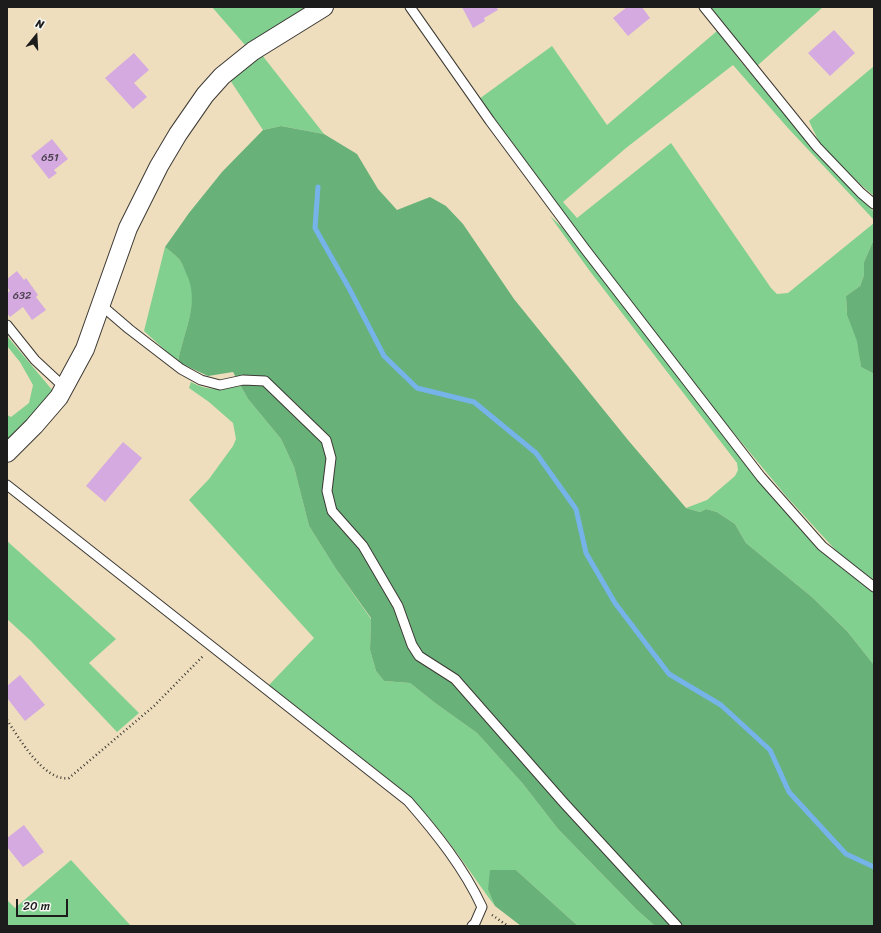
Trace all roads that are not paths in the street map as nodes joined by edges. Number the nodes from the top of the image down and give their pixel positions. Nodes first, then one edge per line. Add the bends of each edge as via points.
1 (324, 7) edge
2 (410, 7) edge
3 (704, 7) edge
4 (874, 204) edge
5 (101, 305) junction
6 (7, 325) edge
7 (64, 387) junction
8 (7, 453) edge
9 (7, 485) edge
10 (874, 586) edge
11 (472, 926) edge
12 (677, 926) edge

1 - 5 street via 253,51 222,76 205,94 170,147 138,207
2 - 10 lane via 590,256 760,477 822,546
3 - 4 lane via 817,147
5 - 7 street via 85,349
5 - 12 lane via 181,369 201,380 220,385 243,380 266,381 326,440 331,458 327,491 332,511 367,552 398,606 412,645 419,656 455,679
6 - 7 lane via 35,360
7 - 8 street via 59,397 34,426
9 - 11 lane via 408,801 436,833 474,890 482,907

